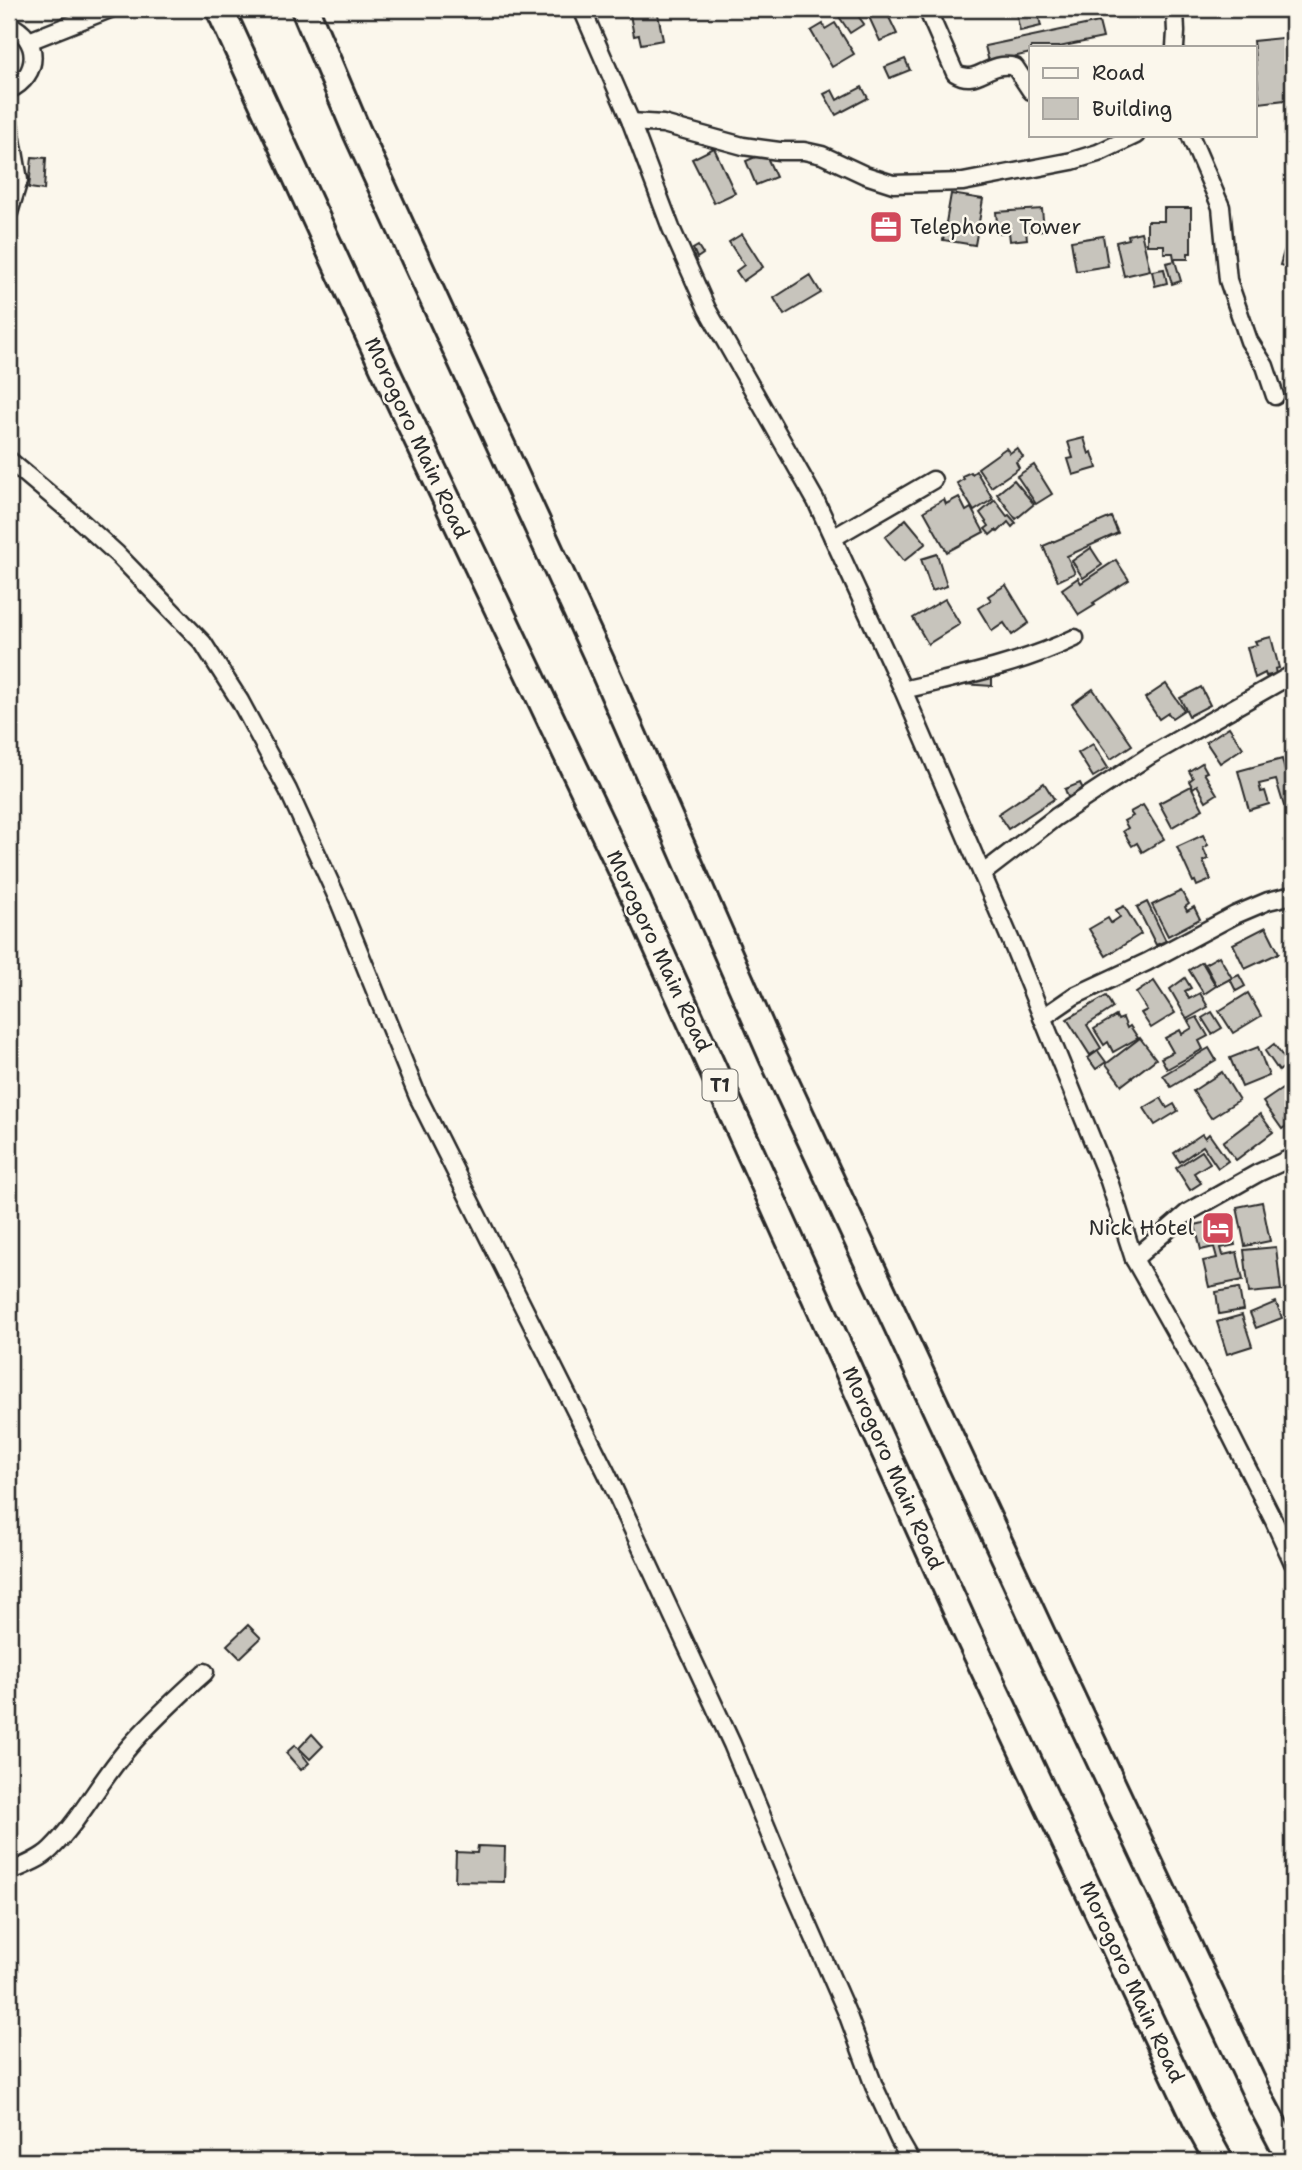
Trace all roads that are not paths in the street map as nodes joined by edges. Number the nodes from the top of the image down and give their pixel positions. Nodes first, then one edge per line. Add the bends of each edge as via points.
1 (110, 9) edge
2 (220, 9) edge
3 (305, 9) edge
4 (582, 9) edge
5 (927, 9) edge
6 (1175, 9) edge
7 (9, 25) edge
8 (29, 41) junction
9 (1175, 46) edge
10 (1029, 88) edge
11 (9, 94) edge
12 (9, 122) edge
13 (631, 122) junction
14 (1134, 136) edge
15 (1190, 136) edge
16 (9, 213) edge
17 (1275, 396) dead end
18 (9, 460) edge
19 (933, 480) dead end
20 (833, 537) junction
21 (1076, 638) dead end
22 (1293, 674) edge
23 (903, 690) junction
24 (982, 874) junction
25 (1293, 895) edge
26 (1042, 1018) junction
27 (1293, 1157) edge
28 (1134, 1259) junction
29 (1293, 1563) edge
30 (205, 1671) dead end
31 (9, 1872) edge
32 (911, 2161) edge
33 (1219, 2161) edge
34 (1292, 2161) edge

1 - 8 street
2 - 33 highway, Morogoro Main Road / T1 via 389,379 635,897 977,1654
3 - 34 highway via 775,1059
4 - 13 street
5 - 10 street via 955,73 971,78 1004,64 1015,67
6 - 9 street
7 - 8 street
8 - 11 street via 31,69
12 - 16 street via 19,180
13 - 14 street via 663,124 743,146 822,155 893,184 964,182 1072,161
13 - 20 street via 707,309
15 - 17 street via 1221,207 1228,280
18 - 32 street via 117,554 203,643 288,790 418,1097 607,1474 732,1744 874,2086
19 - 20 street
20 - 23 street
21 - 23 street via 1021,661
22 - 24 street via 1149,756 1056,817
23 - 24 street
24 - 26 street
25 - 26 street via 1235,915 1074,996
26 - 28 street via 1110,1181
27 - 28 street via 1188,1213
28 - 29 street via 1209,1392
30 - 31 street via 129,1747 49,1851

